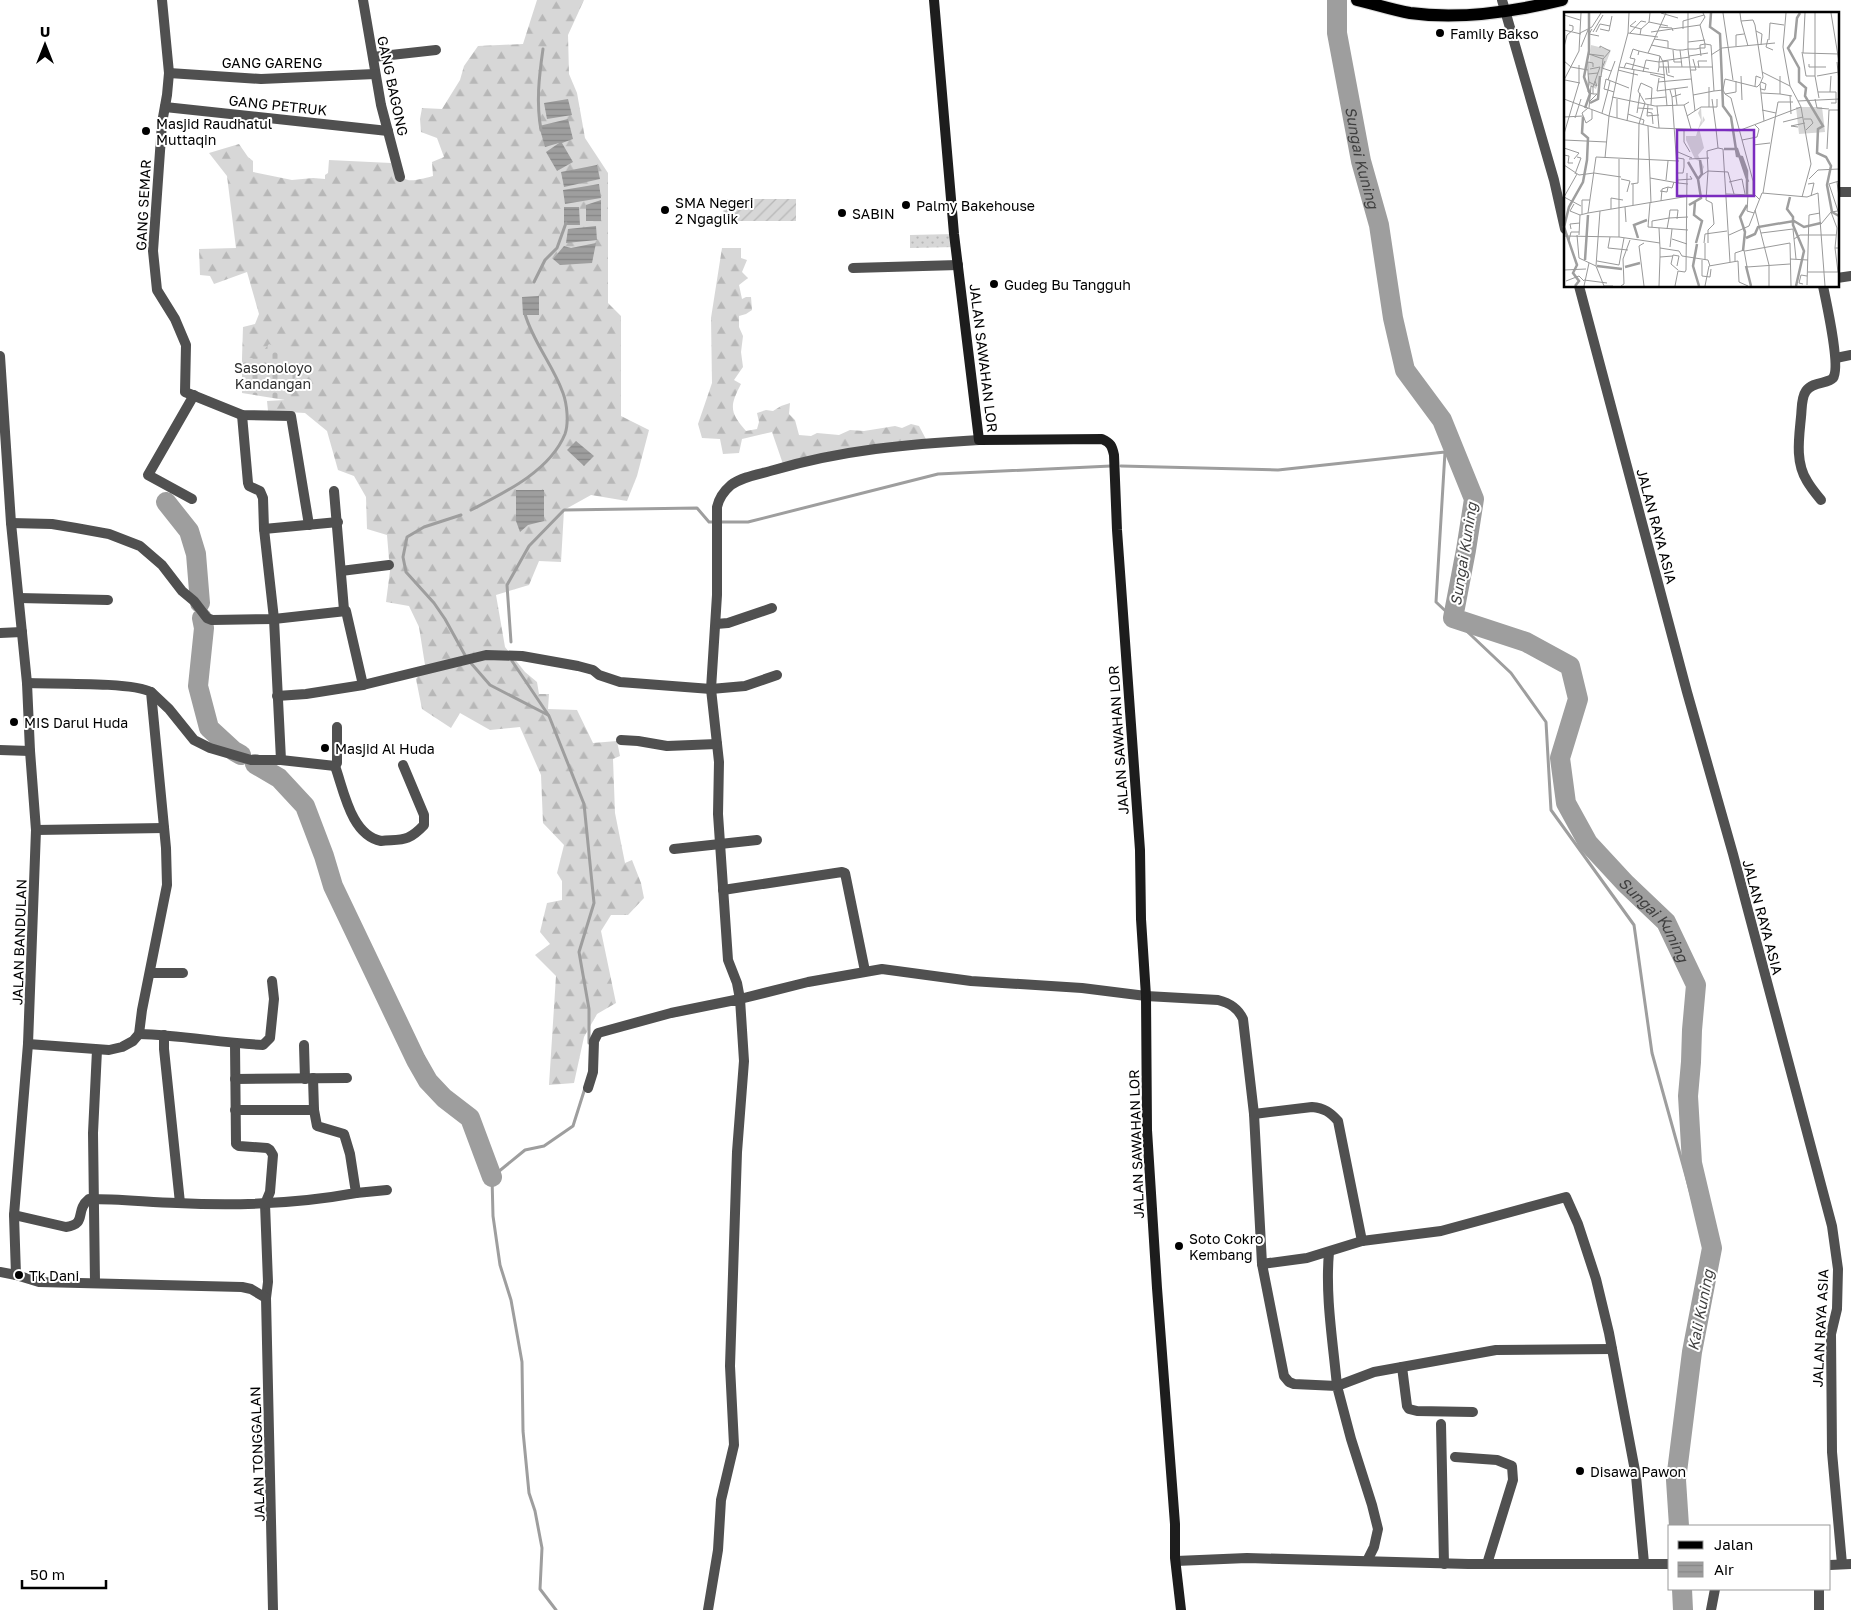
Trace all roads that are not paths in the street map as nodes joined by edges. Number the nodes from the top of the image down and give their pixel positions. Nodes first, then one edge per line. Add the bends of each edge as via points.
1 (162, 0) edge
2 (363, 0) edge
3 (934, 0) edge
4 (1357, 0) edge
5 (1562, 0) edge
6 (1504, 6) edge
7 (436, 50) dead end
8 (372, 57) junction
9 (169, 73) junction
10 (376, 74) junction
11 (164, 107) junction
12 (388, 131) junction
13 (400, 177) dead end
14 (1838, 192) edge
15 (1851, 192) edge
16 (1564, 225) edge
17 (958, 264) junction
18 (853, 268) dead end
19 (1851, 276) edge
20 (1838, 278) edge
21 (1580, 288) edge
22 (1823, 288) edge
23 (1851, 355) edge
24 (0, 356) edge
25 (1836, 358) junction
26 (190, 394) junction
27 (242, 415) junction
28 (978, 440) junction
29 (334, 491) dead end
30 (192, 499) dead end
31 (1821, 500) dead end
32 (338, 522) junction
33 (12, 523) junction
34 (309, 525) junction
35 (264, 529) junction
36 (389, 565) dead end
37 (342, 571) junction
38 (19, 598) junction
39 (108, 600) dead end
40 (772, 608) dead end
41 (346, 611) junction
42 (274, 619) junction
43 (716, 624) junction
44 (22, 632) junction
45 (0, 633) edge
46 (777, 676) dead end
47 (27, 683) junction
48 (363, 685) junction
49 (712, 689) junction
50 (151, 692) junction
51 (278, 696) junction
52 (337, 728) dead end
53 (621, 740) dead end
54 (717, 744) junction
55 (0, 750) edge
56 (30, 752) junction
57 (282, 760) junction
58 (403, 765) dead end
59 (335, 766) junction
60 (164, 828) junction
61 (36, 830) junction
62 (757, 840) dead end
63 (720, 844) junction
64 (674, 849) dead end
65 (723, 890) junction
66 (865, 971) junction
67 (183, 973) dead end
68 (150, 974) junction
69 (272, 981) dead end
70 (1146, 996) junction
71 (740, 999) junction
72 (139, 1034) junction
73 (164, 1035) junction
74 (28, 1044) junction
75 (235, 1044) junction
76 (304, 1045) dead end
77 (97, 1050) junction
78 (235, 1078) junction
79 (347, 1078) dead end
80 (309, 1079) junction
81 (588, 1088) dead end
82 (235, 1110) junction
83 (314, 1110) junction
84 (1254, 1114) junction
85 (387, 1190) dead end
86 (356, 1193) junction
87 (94, 1199) junction
88 (180, 1203) junction
89 (266, 1204) junction
90 (14, 1215) junction
91 (1362, 1241) junction
92 (1329, 1252) junction
93 (1262, 1264) junction
94 (0, 1272) edge
95 (16, 1275) junction
96 (95, 1283) junction
97 (266, 1298) junction
98 (1612, 1349) junction
99 (1402, 1367) junction
100 (1337, 1386) junction
101 (1473, 1412) dead end
102 (1441, 1424) dead end
103 (1455, 1457) dead end
104 (1176, 1561) junction
105 (1367, 1561) junction
106 (1644, 1563) junction
107 (1444, 1564) junction
108 (1487, 1564) junction
109 (1667, 1564) edge
110 (1846, 1564) edge
111 (1831, 1565) edge
112 (1715, 1590) edge
113 (1819, 1590) edge
114 (273, 1610) edge
115 (708, 1610) edge
116 (1181, 1610) edge
117 (1711, 1610) edge
118 (1819, 1610) edge

1 - 9 street, GANG SEMAR
2 - 8 street, GANG BAGONG
3 - 17 main road, JALAN SAWAHAN LOR
4 - 6 main road via 1410,13 1464,16
5 - 6 main road
6 - 16 street
7 - 8 street
8 - 10 street, GANG BAGONG
9 - 10 street, GANG GARENG via 261,79
9 - 11 street, GANG SEMAR
10 - 12 street, GANG BAGONG
11 - 12 street, GANG PETRUK
11 - 26 street, GANG SEMAR via 153,252 157,290 186,345
12 - 13 street, GANG BAGONG
14 - 15 street
17 - 18 street
17 - 28 main road, JALAN SAWAHAN LOR
19 - 20 street
21 - 110 street, JALAN RAYA ASIA via 1832,1226 1838,1269 1837,1309 1831,1334 1832,1452
22 - 25 street
23 - 25 street
24 - 33 street, JALAN BANDULAN
25 - 31 street via 1833,378 1805,391 1799,432 1799,459 1806,480
26 - 27 street
26 - 30 street via 148,475
27 - 34 street via 291,416
27 - 35 street via 248,483 262,494
28 - 43 street via 836,454 749,477 732,485 720,498 717,507
28 - 70 main road, JALAN SAWAHAN LOR via 1102,439 1112,446 1140,850
29 - 32 street
32 - 34 street
32 - 37 street
33 - 38 street, JALAN BANDULAN
33 - 42 street via 52,524 116,537 140,546 162,565 207,618
34 - 35 street
35 - 42 street
36 - 37 street
37 - 41 street
38 - 39 street
38 - 44 street, JALAN BANDULAN
40 - 43 street
41 - 42 street
41 - 48 street
42 - 51 street
43 - 49 street
44 - 45 street
44 - 47 street, JALAN BANDULAN
46 - 49 street via 745,686
47 - 50 street via 120,686
47 - 56 street, JALAN BANDULAN
48 - 49 street via 486,655 522,656 578,666 620,682
48 - 51 street
49 - 54 street
50 - 57 street via 194,740 251,760
50 - 60 street
51 - 57 street
52 - 59 street
53 - 54 street via 667,746
54 - 63 street
55 - 56 street
56 - 61 street, JALAN BANDULAN
57 - 59 street
58 - 59 street via 424,815 424,825 408,839 381,841 354,820
60 - 61 street
60 - 68 street via 168,885
61 - 74 street, JALAN BANDULAN
62 - 63 street
63 - 64 street
63 - 65 street
65 - 66 street via 842,872 847,876
65 - 71 street via 728,960
66 - 70 street via 882,969 971,981 1082,988
66 - 71 street
67 - 68 street
68 - 72 street
69 - 75 street via 274,999 270,1038 263,1045
70 - 84 street via 1218,1000 1227,1002 1240,1013
70 - 104 main road, JALAN SAWAHAN LOR via 1147,1130
71 - 81 street via 598,1033
71 - 115 street via 744,1061 737,1152 730,1366 734,1445 721,1500 718,1550
72 - 73 street
72 - 77 street via 122,1047
73 - 75 street
73 - 88 street
74 - 77 street
74 - 90 street, JALAN BANDULAN
75 - 78 street
76 - 80 street
77 - 87 street
78 - 80 street
78 - 82 street
79 - 80 street
80 - 83 street
82 - 83 street
82 - 89 street, JALAN TONGGALAN via 238,1145 264,1147 272,1152
83 - 86 street via 317,1126 344,1134
84 - 91 street via 1312,1107 1331,1112 1338,1121
84 - 93 street
85 - 86 street
86 - 89 street
87 - 88 street
87 - 90 street via 85,1202 75,1226 66,1227
87 - 96 street
88 - 89 street
89 - 97 street, JALAN TONGGALAN
90 - 95 street, JALAN BANDULAN
91 - 92 street
91 - 98 street via 1440,1231 1566,1197 1596,1279
92 - 93 street
92 - 100 street via 1328,1291
93 - 100 street via 1284,1376 1294,1384
94 - 95 street
95 - 96 street via 39,1282
96 - 97 street via 242,1287
97 - 114 street, JALAN TONGGALAN
98 - 99 street via 1496,1350
98 - 106 street via 1636,1476
99 - 100 street via 1374,1372
99 - 101 street via 1409,1409
100 - 105 street via 1378,1529
102 - 107 street
103 - 108 street via 1497,1460 1512,1466 1513,1480
104 - 105 street via 1247,1558
104 - 116 main road, JALAN SAWAHAN LOR
105 - 107 street
106 - 108 street
106 - 109 street
107 - 108 street
110 - 111 street
112 - 117 street
113 - 118 street

